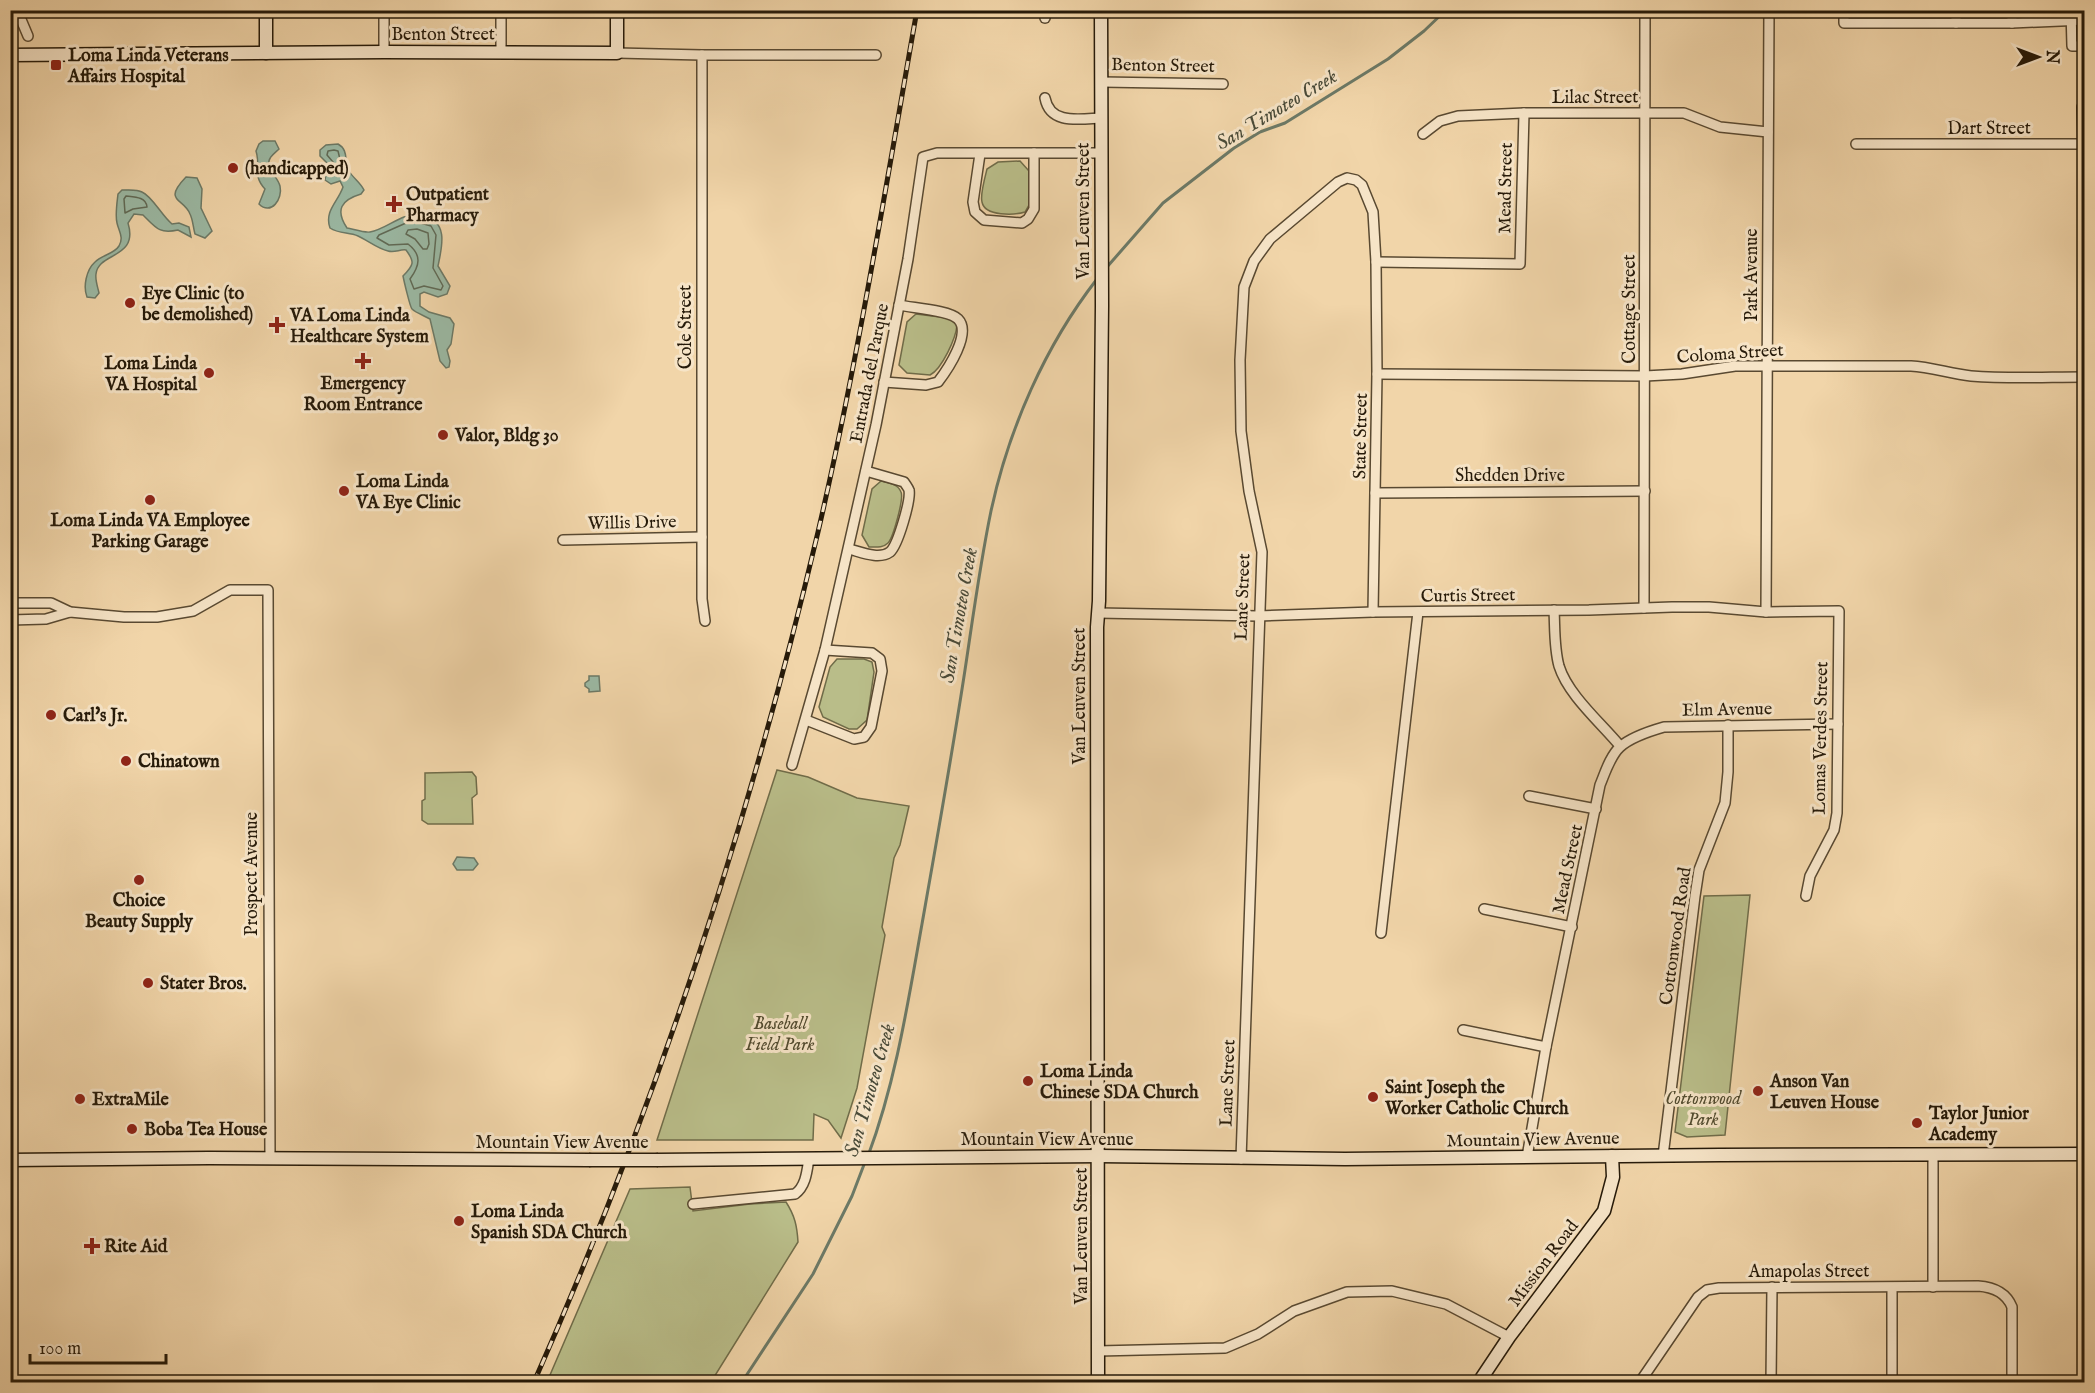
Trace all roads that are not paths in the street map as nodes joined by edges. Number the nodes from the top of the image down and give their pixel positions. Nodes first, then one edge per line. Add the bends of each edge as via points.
1 (17, 10) edge
2 (266, 10) edge
3 (384, 10) edge
4 (501, 10) edge
5 (616, 10) edge
6 (1101, 10) edge
7 (1645, 10) edge
8 (1769, 10) edge
9 (1844, 10) edge
10 (1956, 10) edge
11 (2012, 10) edge
12 (2071, 15) edge
13 (2085, 20) edge
14 (1956, 23) junction
15 (2012, 23) junction
16 (28, 36) dead end
17 (2085, 46) edge
18 (384, 52) junction
19 (266, 53) junction
20 (501, 53) junction
21 (617, 53) junction
22 (10, 55) edge
23 (702, 55) junction
24 (876, 55) dead end
25 (1102, 82) junction
26 (1223, 84) dead end
27 (1045, 98) dead end
28 (2085, 106) edge
29 (1524, 113) junction
30 (1645, 113) junction
31 (1101, 118) junction
32 (1768, 132) junction
33 (1422, 134) dead end
34 (1856, 144) dead end
35 (1034, 153) junction
36 (1101, 153) junction
37 (980, 154) junction
38 (1376, 262) junction
39 (899, 305) junction
40 (1767, 365) junction
41 (1377, 374) junction
42 (1645, 376) junction
43 (2085, 377) edge
44 (884, 382) junction
45 (866, 471) junction
46 (1645, 491) junction
47 (1375, 493) junction
48 (702, 537) junction
49 (563, 540) dead end
50 (849, 549) junction
51 (10, 603) edge
52 (1644, 609) junction
53 (1554, 610) junction
54 (1839, 611) joint
55 (70, 612) junction
56 (1373, 612) junction
57 (1418, 612) junction
58 (1766, 612) junction
59 (1098, 613) junction
60 (1258, 616) junction
61 (10, 620) edge
62 (705, 621) dead end
63 (825, 650) junction
64 (806, 720) junction
65 (1728, 724) junction
66 (1838, 724) junction
67 (1620, 747) junction
68 (792, 765) dead end
69 (1529, 796) dead end
70 (1596, 809) junction
71 (1806, 896) dead end
72 (1484, 909) dead end
73 (1572, 927) junction
74 (1381, 933) dead end
75 (1463, 1030) dead end
76 (1546, 1047) junction
77 (2085, 1154) edge
78 (1933, 1155) junction
79 (1099, 1156) junction
80 (1612, 1156) junction
81 (1663, 1156) junction
82 (1527, 1157) junction
83 (270, 1158) junction
84 (809, 1158) junction
85 (1241, 1159) junction
86 (10, 1160) edge
87 (693, 1204) dead end
88 (1772, 1287) junction
89 (1933, 1287) junction
90 (1892, 1288) junction
91 (1509, 1337) junction
92 (1098, 1351) junction
93 (1098, 1383) edge
94 (1479, 1383) edge
95 (1640, 1383) edge
96 (1771, 1383) edge
97 (1892, 1383) edge
98 (2012, 1383) edge

1 - 16 street
2 - 19 street
3 - 18 street
4 - 20 street
5 - 21 street
6 - 25 street, Van Leuven Street
7 - 30 street, Cottage Street
8 - 32 street, Park Avenue
9 - 14 street via 1844,23
10 - 14 street
11 - 15 street
12 - 13 street
12 - 15 street
12 - 17 street via 2072,46
14 - 15 street
18 - 19 street, Benton Street
18 - 20 street, Benton Street
19 - 22 street, Benton Street
20 - 21 street, Benton Street
21 - 23 street, Benton Street
23 - 24 street, Benton Street
23 - 48 street, Cole Street
25 - 26 street, Benton Street
25 - 31 street, Van Leuven Street
27 - 31 street via 1054,116
28 - 34 street, Dart Street via 2083,144
29 - 30 street, Lilac Street
29 - 33 street, Lilac Street via 1458,116 1440,121
29 - 38 street, Mead Street via 1520,264
30 - 32 street, Lilac Street via 1684,112 1720,127
30 - 42 street, Cottage Street
31 - 36 street, Van Leuven Street
32 - 40 street, Park Avenue
35 - 36 street, Entrada del Parque
35 - 37 street, Entrada del Parque
35 - 37 street via 1034,209 1022,223 984,220 975,212
36 - 59 street, Van Leuven Street
37 - 39 street, Entrada del Parque via 937,153 923,157
38 - 41 street, State Street
38 - 60 street, Lane Street via 1373,212 1362,185 1347,178 1270,239 1254,261 1244,287 1241,431 1262,552
39 - 44 street, Entrada del Parque
39 - 44 street via 957,318 963,335 938,382
40 - 42 street, Coloma Street
40 - 43 street, Coloma Street via 1911,366 1995,378
40 - 58 street, Park Avenue
41 - 42 street, Coloma Street
41 - 47 street, State Street
42 - 46 street, Cottage Street
44 - 45 street, Entrada del Parque
45 - 50 street, Entrada del Parque
45 - 50 street via 904,482 909,499 897,543 889,552 878,555
46 - 47 street, Shedden Drive
46 - 52 street, Cottage Street
47 - 56 street, State Street
48 - 49 street, Willis Drive
48 - 62 street, Cole Street
50 - 63 street, Entrada del Parque
51 - 55 street via 51,603
52 - 53 street, Curtis Street
52 - 58 street, Curtis Street via 1709,607
53 - 57 street, Curtis Street
53 - 67 street via 1559,666 1568,686
54 - 58 street, Curtis Street
54 - 66 street, Lomas Verdes Street
55 - 61 street via 46,620
55 - 83 street, Prospect Avenue via 157,617 193,611 230,590 268,590
56 - 57 street, Curtis Street
56 - 60 street, Curtis Street
57 - 74 street
59 - 60 street, Curtis Street
59 - 79 street, Van Leuven Street
60 - 85 street, Lane Street
63 - 64 street, Entrada del Parque
63 - 64 street via 872,653 880,659 882,671 871,728 854,739
64 - 68 street, Entrada del Parque
65 - 66 street, Elm Avenue
65 - 67 street, Elm Avenue via 1664,727
65 - 81 street, Cottonwood Road via 1725,803 1700,870 1695,896
66 - 71 street, Lomas Verdes Street via 1834,830 1810,876
67 - 70 street, Mead Street via 1600,785
69 - 70 street
70 - 73 street, Mead Street
72 - 73 street
73 - 76 street, Mead Street
75 - 76 street
76 - 82 street, Mead Street
77 - 78 street, Mountain View Avenue
78 - 81 street, Mountain View Avenue
78 - 89 street
79 - 84 street, Mountain View Avenue
79 - 85 street, Mountain View Avenue
79 - 92 street, Van Leuven Street
80 - 81 street, Mountain View Avenue
80 - 82 street, Mountain View Avenue
80 - 91 street, Mission Road via 1613,1177 1604,1212
82 - 85 street, Mountain View Avenue
83 - 84 street, Mountain View Avenue, bridge
83 - 86 street, Mountain View Avenue
84 - 87 street via 806,1178 795,1194
88 - 90 street, Amapolas Street
88 - 95 street, Amapolas Street via 1719,1288 1702,1293
88 - 96 street
89 - 90 street, Amapolas Street
89 - 98 street, Amapolas Street via 1978,1286 1996,1290 2009,1301
90 - 97 street
91 - 92 street via 1446,1304 1392,1291 1347,1292 1294,1311 1258,1334 1225,1348
91 - 94 street, Mission Road
92 - 93 street, Van Leuven Street

